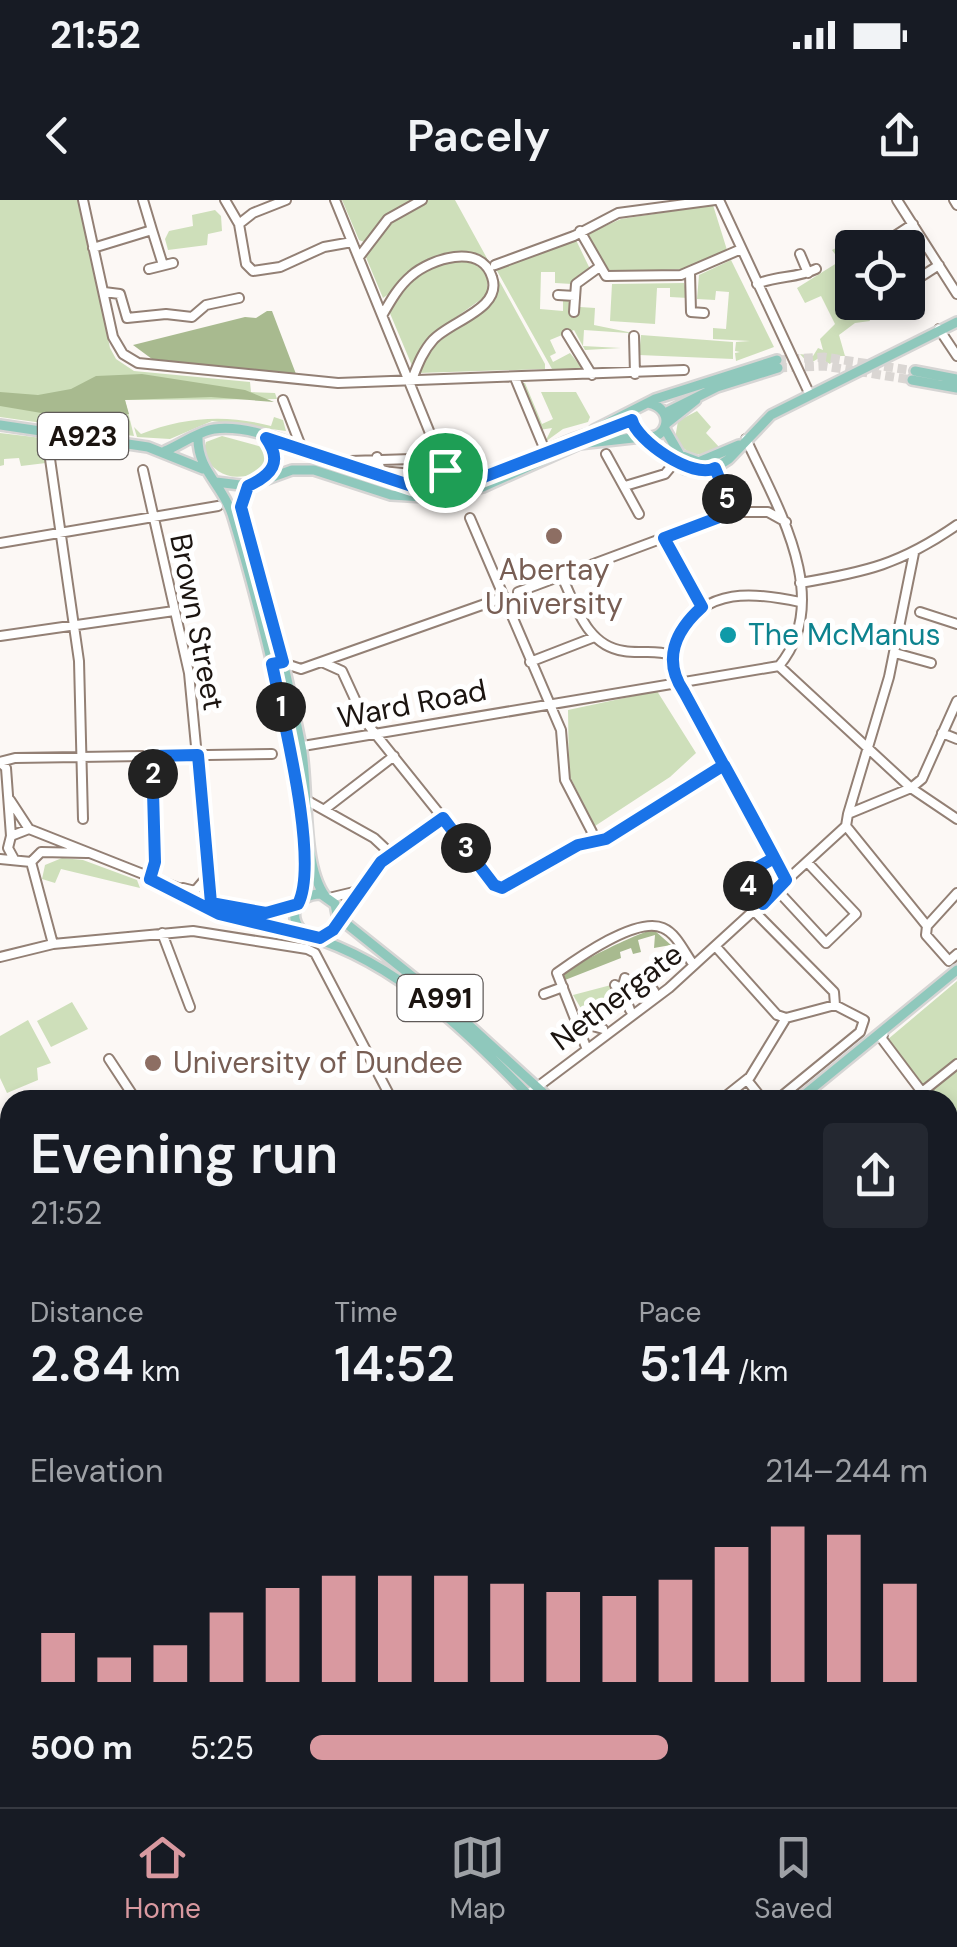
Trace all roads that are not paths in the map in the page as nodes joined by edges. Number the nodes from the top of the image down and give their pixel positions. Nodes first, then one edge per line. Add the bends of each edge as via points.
1 (83, 200) edge
2 (143, 200) edge
3 (225, 200) edge
4 (286, 200) edge
5 (335, 200) edge
6 (422, 200) edge
7 (717, 200) edge
8 (897, 200) edge
9 (239, 224) junction
10 (913, 224) junction
11 (152, 230) junction
12 (903, 230) edge
13 (580, 232) junction
14 (352, 242) junction
15 (93, 248) junction
16 (739, 250) junction
17 (800, 254) dead end
18 (359, 257) junction
19 (939, 265) junction
20 (149, 268) dead end
21 (598, 268) junction
22 (493, 270) junction
23 (690, 273) junction
24 (925, 274) edge
25 (757, 284) junction
26 (955, 287) edge
27 (104, 292) junction
28 (209, 292) dead end
29 (558, 295) dead end
30 (239, 298) dead end
31 (159, 304) dead end
32 (212, 304) junction
33 (574, 304) junction
34 (588, 305) dead end
35 (678, 311) dead end
36 (691, 312) junction
37 (704, 313) dead end
38 (383, 314) junction
39 (162, 315) junction
40 (957, 322) edge
41 (939, 329) junction
42 (567, 334) dead end
43 (634, 336) dead end
44 (957, 356) edge
45 (684, 370) dead end
46 (669, 371) junction
47 (634, 374) junction
48 (592, 375) junction
49 (515, 378) junction
50 (957, 379) edge
51 (411, 382) junction
52 (672, 383) dead end
53 (957, 388) edge
54 (806, 397) junction
55 (283, 400) dead end
56 (646, 404) junction
57 (633, 415) junction
58 (666, 422) junction
59 (0, 425) edge
60 (294, 428) junction
61 (552, 430) dead end
62 (46, 431) junction
63 (198, 437) junction
64 (266, 438) junction
65 (645, 438) junction
66 (282, 442) junction
67 (742, 442) junction
68 (302, 449) junction
69 (165, 451) junction
70 (609, 455) dead end
71 (377, 457) junction
72 (442, 458) junction
73 (350, 461) dead end
74 (700, 461) junction
75 (675, 462) junction
76 (715, 468) junction
77 (202, 469) junction
78 (143, 470) dead end
79 (445, 470) junction
80 (266, 478) junction
81 (216, 482) junction
82 (420, 484) dead end
83 (463, 485) junction
84 (248, 486) junction
85 (625, 486) junction
86 (435, 488) junction
87 (218, 506) dead end
88 (780, 508) junction
89 (733, 512) junction
90 (768, 512) junction
91 (638, 514) dead end
92 (153, 518) junction
93 (470, 518) dead end
94 (787, 523) junction
95 (957, 525) edge
96 (60, 535) junction
97 (664, 538) junction
98 (0, 543) edge
99 (912, 552) junction
100 (560, 575) junction
101 (800, 583) junction
102 (518, 592) dead end
103 (502, 598) junction
104 (800, 602) junction
105 (908, 606) junction
106 (702, 607) junction
107 (174, 610) junction
108 (74, 624) junction
109 (957, 624) edge
110 (0, 636) edge
111 (592, 638) junction
112 (347, 653) junction
113 (895, 653) junction
114 (671, 655) junction
115 (322, 662) junction
116 (530, 662) junction
117 (278, 663) junction
118 (931, 663) dead end
119 (778, 666) junction
120 (342, 671) junction
121 (676, 680) junction
122 (957, 700) edge
123 (549, 702) junction
124 (365, 721) junction
125 (942, 733) junction
126 (378, 734) junction
127 (287, 737) junction
128 (358, 737) junction
129 (957, 739) edge
130 (301, 748) junction
131 (868, 751) junction
132 (272, 754) dead end
133 (198, 755) junction
134 (152, 756) junction
135 (394, 756) junction
136 (82, 757) junction
137 (1, 763) edge
138 (724, 765) junction
139 (911, 788) junction
140 (10, 800) junction
141 (308, 801) junction
142 (325, 809) junction
143 (848, 814) junction
144 (443, 818) junction
145 (83, 819) dead end
146 (957, 819) edge
147 (846, 826) junction
148 (33, 831) junction
149 (6, 840) edge
150 (589, 842) junction
151 (805, 843) dead end
152 (42, 852) junction
153 (392, 852) junction
154 (815, 854) junction
155 (99, 855) junction
156 (0, 858) edge
157 (774, 858) junction
158 (14, 860) junction
159 (31, 862) junction
160 (806, 862) junction
161 (207, 874) junction
162 (786, 880) junction
163 (155, 881) junction
164 (777, 890) junction
165 (358, 892) junction
166 (957, 893) edge
167 (327, 897) junction
168 (211, 903) junction
169 (298, 903) junction
170 (763, 904) junction
171 (755, 912) junction
172 (338, 917) junction
173 (927, 930) junction
174 (162, 933) junction
175 (310, 937) junction
176 (53, 944) junction
177 (717, 948) junction
178 (957, 954) edge
179 (0, 957) edge
180 (693, 964) dead end
181 (646, 972) dead end
182 (955, 974) edge
183 (625, 978) dead end
184 (563, 986) junction
185 (619, 987) junction
186 (579, 992) dead end
187 (544, 994) dead end
188 (568, 996) junction
189 (835, 1005) junction
190 (190, 1008) dead end
191 (630, 1010) dead end
192 (786, 1018) junction
193 (579, 1022) junction
194 (603, 1030) dead end
195 (884, 1030) junction
196 (586, 1047) dead end
197 (109, 1059) dead end
198 (957, 1064) edge
199 (550, 1076) junction
200 (747, 1080) junction
201 (537, 1086) junction
202 (129, 1090) edge
203 (386, 1090) edge
204 (518, 1090) edge
205 (534, 1090) edge
206 (541, 1090) edge
207 (550, 1090) edge
208 (734, 1090) edge
209 (756, 1090) edge
210 (790, 1090) edge
211 (810, 1090) edge
212 (920, 1090) edge
213 (931, 1090) edge

1 - 15 street
2 - 11 street
3 - 9 street
4 - 9 street
5 - 14 street
6 - 18 street via 388,219
7 - 13 street via 618,213
7 - 16 street
8 - 10 street
9 - 14 street via 253,270
10 - 12 street
10 - 19 street
11 - 15 street
11 - 20 street via 168,264
13 - 21 street
13 - 22 street
14 - 18 street
15 - 27 street
16 - 23 street
16 - 25 street
17 - 25 street via 812,271
18 - 38 street
19 - 24 street
19 - 26 street
21 - 23 street via 606,276
21 - 33 street via 578,280
22 - 38 street via 469,257 434,262 411,276
22 - 51 street via 488,302 430,343
23 - 36 street
25 - 54 street
27 - 39 street via 120,294 132,320
27 - 51 street via 118,346 138,364 301,382
28 - 32 street
29 - 33 street
30 - 32 street
31 - 39 street
32 - 39 street via 186,318
33 - 34 street
35 - 36 street
36 - 37 street
38 - 51 street
40 - 41 main road
41 - 44 street
41 - 54 main road
42 - 48 street
43 - 47 street
45 - 46 street
46 - 47 street
46 - 52 street
47 - 48 street
48 - 49 street
49 - 51 street
49 - 61 street via 541,439
50 - 53 main road via 914,375
51 - 72 street
54 - 67 main road via 771,415
55 - 60 street
56 - 57 main road
56 - 58 main road via 656,405
56 - 58 main road via 778,365 701,395
57 - 65 main road
57 - 83 main road
58 - 65 main road
58 - 74 main road via 676,452
59 - 62 main road, A923
60 - 66 street
60 - 68 street
62 - 69 main road, A923
62 - 96 street
63 - 64 main road via 214,429
63 - 69 main road, A923
63 - 77 main road
64 - 66 main road
64 - 80 main road via 276,457
65 - 75 main road
65 - 80 main road via 579,444 483,487 440,498 391,494 314,470
66 - 68 main road
67 - 74 main road
67 - 76 main road
67 - 88 street
68 - 86 main road via 394,483
69 - 77 main road, A923
70 - 85 street
71 - 72 street
71 - 73 street
71 - 82 street via 380,471 412,474
72 - 79 street
74 - 76 main road
75 - 76 main road via 694,472
75 - 85 street via 665,474
76 - 89 street
77 - 81 main road
78 - 92 street, Brown Street
79 - 83 street
79 - 86 street
80 - 84 main road
81 - 84 main road
81 - 117 main road via 229,504
83 - 86 main road
84 - 117 main road via 241,507
85 - 91 street
87 - 92 street
88 - 90 street
88 - 94 street
89 - 90 street
89 - 97 street
90 - 94 street
92 - 96 street
92 - 107 street, Brown Street
93 - 103 street via 470,532
94 - 101 street
95 - 99 street
96 - 98 street
96 - 108 street
97 - 100 street
97 - 106 street
99 - 101 street via 877,570
99 - 105 street
100 - 102 street
100 - 111 street
101 - 104 street
103 - 112 street
103 - 116 street
104 - 106 street via 748,594
104 - 119 street
105 - 109 street
105 - 113 street
106 - 114 street
107 - 108 street
107 - 133 street, Brown Street
108 - 110 street
108 - 136 street
111 - 114 street via 629,652
111 - 116 street
112 - 115 street
112 - 120 street
113 - 118 street
113 - 131 street
114 - 121 street
115 - 117 street via 300,669
115 - 120 street
116 - 123 street
117 - 127 main road
117 - 130 main road
119 - 121 street, Ward Road
119 - 131 street
120 - 124 street
121 - 123 street, Ward Road
121 - 138 street
122 - 125 street
123 - 126 street, Ward Road
123 - 150 street via 561,730 565,780 592,832
124 - 126 street
124 - 128 street
125 - 129 street
125 - 139 street
126 - 128 street, Ward Road
126 - 135 street
127 - 130 street, Ward Road
127 - 169 main road via 305,877
128 - 130 street, Ward Road
130 - 141 main road
131 - 139 street
131 - 143 street
132 - 133 street
133 - 134 street
133 - 161 street, Brown Street
134 - 136 street
134 - 163 street
135 - 142 street
135 - 144 street
136 - 137 street
136 - 145 street
137 - 140 street
138 - 150 street via 606,839
138 - 157 street
139 - 143 street
139 - 146 street
140 - 148 street
140 - 149 street
141 - 142 street
141 - 167 main road via 314,872
142 - 153 street
143 - 147 street
144 - 150 street via 499,888
144 - 153 street
147 - 154 street, Nethergate
147 - 173 street
148 - 149 street
148 - 152 street
148 - 155 street
149 - 158 street
151 - 154 street
152 - 155 street
152 - 159 street
153 - 165 street
154 - 160 street, Nethergate
155 - 163 street
156 - 158 street
157 - 162 street
157 - 170 street via 746,874 746,888
158 - 159 street
159 - 176 street
160 - 162 street, Nethergate
160 - 164 street via 856,914 826,943
161 - 163 street via 194,890
161 - 168 street, Brown Street
162 - 164 street, Nethergate
163 - 168 street
163 - 175 street via 219,914
164 - 170 street, Nethergate
165 - 167 street
165 - 172 street
166 - 173 street
167 - 169 main road via 310,894
167 - 172 main road
168 - 169 street via 266,913
169 - 175 main road via 294,922
170 - 171 street, Nethergate
171 - 177 street, Nethergate
171 - 189 street via 834,992
172 - 175 main road via 328,934
172 - 201 main road, A991
173 - 178 street via 948,961
174 - 176 street
174 - 190 street
174 - 203 street via 212,932 315,953
175 - 204 main road, A991 via 355,954 415,993
176 - 179 street
177 - 192 street
177 - 199 street, Nethergate
180 - 184 street via 667,930 634,926 609,947 556,973
181 - 185 street via 652,988
182 - 195 main road
183 - 185 street
184 - 187 street
184 - 188 street
185 - 191 street
186 - 188 street
188 - 193 street
189 - 192 street
189 - 210 street via 864,1020 860,1032
192 - 200 street
193 - 194 street
193 - 196 street
195 - 211 main road
195 - 212 street via 882,1040
197 - 202 street
198 - 213 street
199 - 201 street, Nethergate
199 - 207 street
200 - 208 street
200 - 209 street
201 - 205 street, Nethergate
201 - 206 main road, A991

